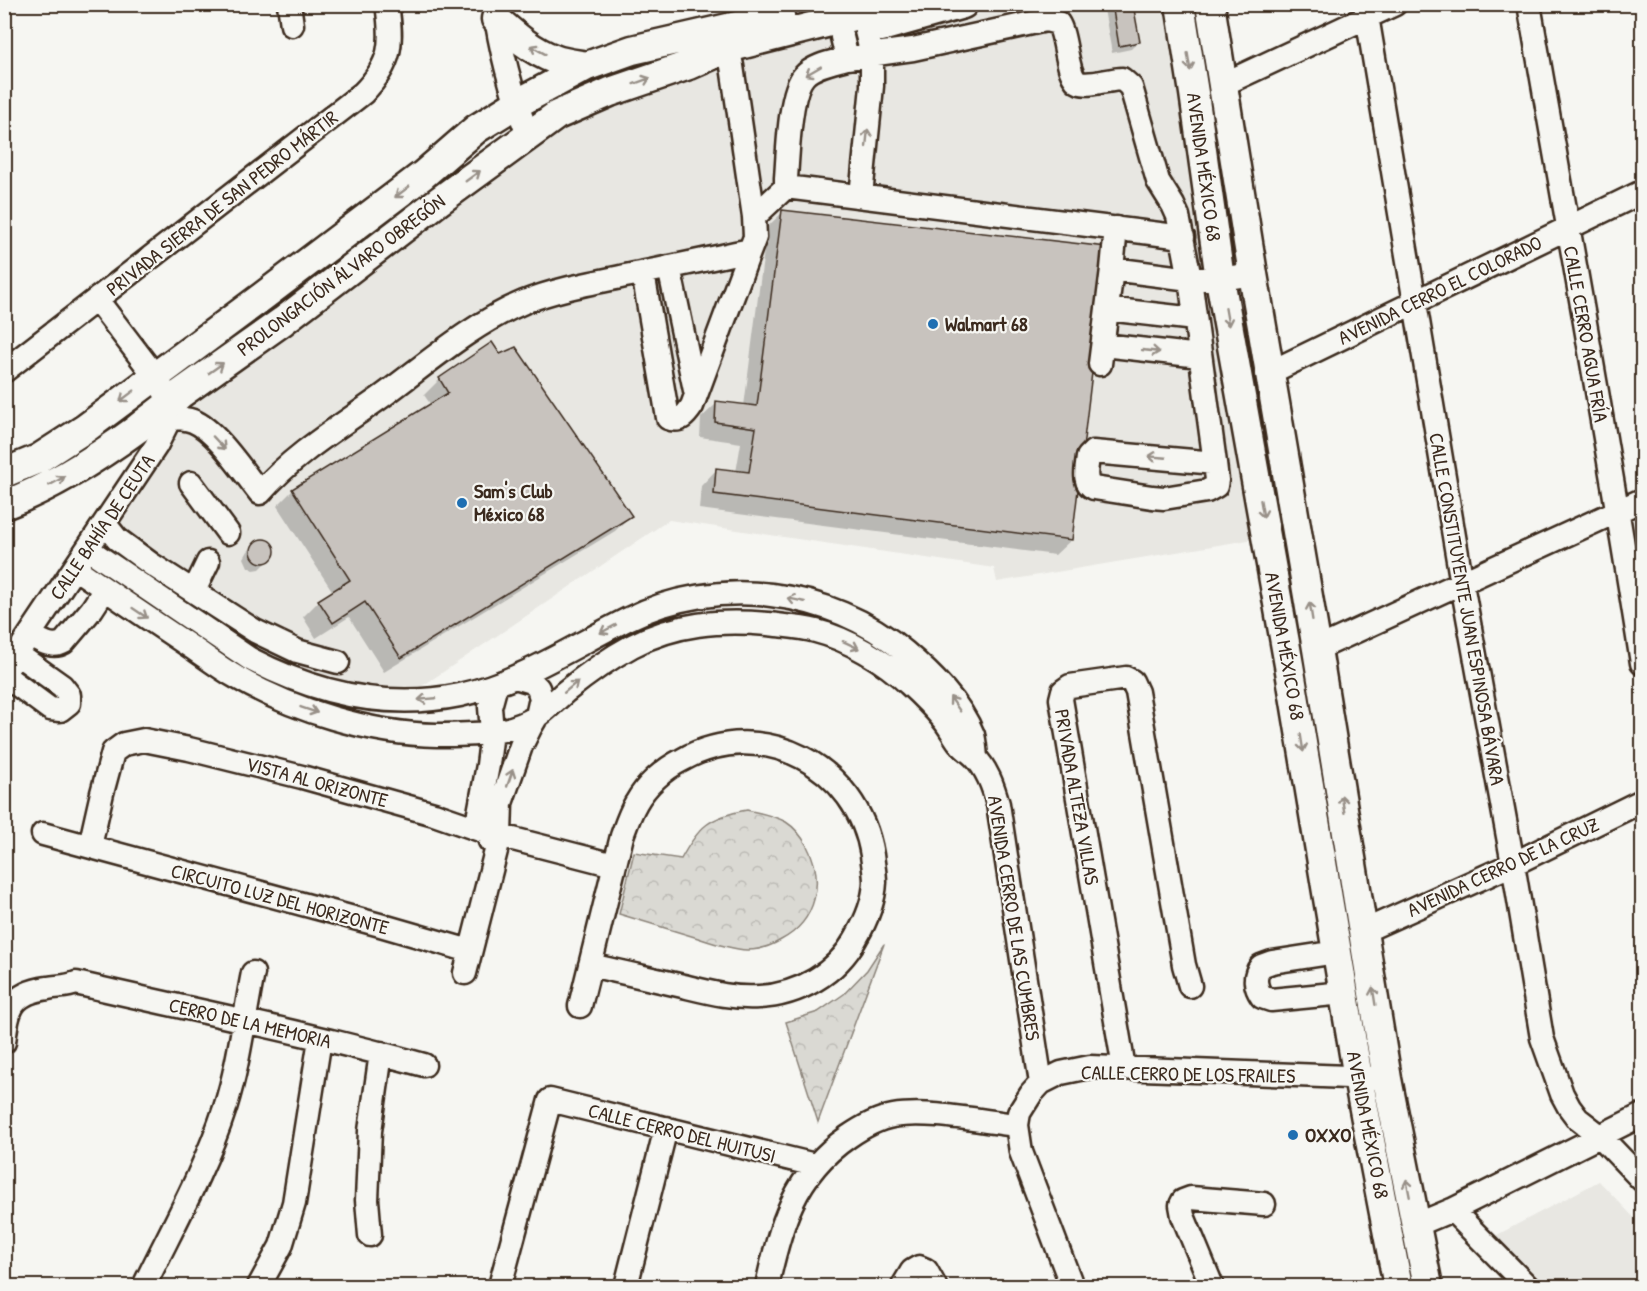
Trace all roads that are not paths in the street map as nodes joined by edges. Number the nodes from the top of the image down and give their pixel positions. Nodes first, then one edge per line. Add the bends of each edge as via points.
1 (387, 4) edge
2 (762, 4) edge
3 (831, 4) edge
4 (963, 4) edge
5 (1210, 4) edge
6 (1395, 4) edge
7 (1529, 4) edge
8 (1179, 6) edge
9 (893, 7) edge
10 (1367, 11) edge
11 (495, 12) edge
12 (668, 41) junction
13 (857, 45) junction
14 (730, 57) junction
15 (587, 66) junction
16 (1224, 84) junction
17 (516, 104) junction
18 (528, 135) junction
19 (786, 186) junction
20 (1642, 192) edge
21 (861, 196) junction
22 (754, 217) junction
23 (1116, 228) junction
24 (1567, 229) junction
25 (1183, 237) junction
26 (750, 250) junction
27 (669, 267) junction
28 (1112, 270) junction
29 (643, 273) junction
30 (1254, 274) junction
31 (1190, 279) junction
32 (1220, 279) junction
33 (98, 300) junction
34 (1414, 302) junction
35 (1107, 309) junction
36 (1195, 319) junction
37 (1200, 356) junction
38 (4, 371) edge
39 (1271, 372) junction
40 (155, 376) junction
41 (696, 395) junction
42 (170, 411) junction
43 (1215, 463) junction
44 (4, 473) edge
45 (191, 483) dead end
46 (1642, 500) edge
47 (4, 506) edge
48 (1619, 511) junction
49 (105, 524) junction
50 (228, 533) dead end
51 (88, 549) junction
52 (208, 562) dead end
53 (75, 568) junction
54 (1462, 584) junction
55 (105, 590) junction
56 (194, 591) junction
57 (30, 635) junction
58 (1317, 649) junction
59 (17, 654) junction
60 (338, 662) dead end
61 (1642, 663) edge
62 (4, 674) edge
63 (505, 681) junction
64 (537, 716) junction
65 (492, 732) junction
66 (976, 758) junction
67 (1642, 801) edge
68 (43, 834) dead end
69 (494, 840) junction
70 (90, 846) junction
71 (1512, 864) junction
72 (614, 866) junction
73 (1364, 931) junction
74 (1337, 952) junction
75 (590, 965) junction
76 (253, 973) dead end
77 (1190, 986) dead end
78 (1344, 993) junction
79 (580, 1006) dead end
80 (244, 1020) junction
81 (320, 1039) junction
82 (4, 1042) edge
83 (381, 1053) junction
84 (424, 1065) dead end
85 (1124, 1068) junction
86 (1358, 1078) junction
87 (1387, 1079) junction
88 (1041, 1083) junction
89 (1642, 1115) edge
90 (1017, 1125) junction
91 (666, 1128) junction
92 (1600, 1136) junction
93 (815, 1165) junction
94 (1642, 1180) edge
95 (1264, 1204) dead end
96 (1452, 1210) junction
97 (1416, 1225) junction
98 (370, 1235) dead end
99 (144, 1287) edge
100 (259, 1287) edge
101 (501, 1287) edge
102 (626, 1287) edge
103 (767, 1287) edge
104 (903, 1287) edge
105 (935, 1287) edge
106 (1072, 1287) edge
107 (1212, 1287) edge
108 (1398, 1287) edge
109 (1428, 1287) edge
110 (1527, 1287) edge

1 - 33 street, PRIVADA SIERRA DE SAN PEDRO MÁRTIR via 389,52 376,80
2 - 12 main road, PROLONGACIÓN ÁLVARO OBREGÓN via 716,17
3 - 12 main road, PROLONGACIÓN ÁLVARO OBREGÓN
4 - 13 main road, PROLONGACIÓN ÁLVARO OBREGÓN
5 - 16 main road, AVENIDA MÉXICO 68
6 - 10 street
7 - 24 street, CALLE CERRO AGUA FRÍA
8 -> 32 main road, AVENIDA MÉXICO 68
9 - 14 main road, PROLONGACIÓN ÁLVARO OBREGÓN
10 - 16 street
10 - 34 street, CALLE CONSTITUYENTE JUAN ESPINOSA BÁVARA
15 -> 11 main road via 555,60 542,53 513,34
11 - 17 street
12 - 15 main road, PROLONGACIÓN ÁLVARO OBREGÓN
13 - 14 main road, PROLONGACIÓN ÁLVARO OBREGÓN
13 -> 19 street via 799,83
21 -> 13 street via 872,86
13 - 25 street via 981,35 1046,20 1058,23 1076,81 1122,79 1131,87 1158,181 1173,204
18 -> 14 main road, PROLONGACIÓN ÁLVARO OBREGÓN via 557,115 610,92 689,65
14 - 22 street
15 - 17 main road, PROLONGACIÓN ÁLVARO OBREGÓN
16 - 30 main road, AVENIDA MÉXICO 68
17 - 18 street
17 -> 40 main road, PROLONGACIÓN ÁLVARO OBREGÓN via 476,129 423,175
42 -> 18 main road, PROLONGACIÓN ÁLVARO OBREGÓN via 180,394
19 - 21 street
19 - 22 street
20 - 24 street, AVENIDA CERRO EL COLORADO
21 - 23 street
22 - 26 street
23 - 25 street
23 - 28 street
24 - 34 street, AVENIDA CERRO EL COLORADO
24 - 48 street, CALLE CERRO AGUA FRÍA
25 - 31 street
26 - 27 street
26 - 41 street
27 - 29 street
27 - 41 street
28 - 31 street
28 - 35 street
29 - 41 street via 669,418 686,415
42 -> 29 street via 203,427 260,493 316,442 489,321 524,302
30 - 32 street
30 - 39 main road, AVENIDA MÉXICO 68
31 - 32 street
31 - 36 street
32 -> 74 main road, AVENIDA MÉXICO 68
33 - 38 street, PRIVADA SIERRA DE SAN PEDRO MÁRTIR
33 - 40 street
34 - 39 street, AVENIDA CERRO EL COLORADO
34 - 54 street, CALLE CONSTITUYENTE JUAN ESPINOSA BÁVARA
35 - 36 street
35 -> 37 street via 1101,354
36 - 37 street
37 - 43 street
58 -> 39 main road, AVENIDA MÉXICO 68
40 - 42 street
40 -> 44 main road, PROLONGACIÓN ÁLVARO OBREGÓN via 47,454
47 -> 42 main road, PROLONGACIÓN ÁLVARO OBREGÓN via 69,474
42 - 49 street, CALLE BAHÍA DE CEUTA via 156,446
43 -> 43 street via 1093,452 1088,457 1086,480 1094,488 1164,498 1212,489 1217,480
45 - 50 street
46 - 48 street
48 - 54 street
48 - 61 street, CALLE CERRO AGUA FRÍA
49 - 51 street, CALLE BAHÍA DE CEUTA
49 - 56 street via 142,558
51 - 53 street, CALLE BAHÍA DE CEUTA
63 -> 51 street, AVENIDA CERRO DE LAS CUMBRES via 460,695 400,701 317,688 250,659
52 - 56 street
53 - 55 street, AVENIDA CERRO DE LAS CUMBRES
53 - 57 street, CALLE BAHÍA DE CEUTA
54 - 58 street
54 - 71 street, CALLE CONSTITUYENTE JUAN ESPINOSA BÁVARA
55 - 57 street via 59,645
55 -> 65 street, AVENIDA CERRO DE LAS CUMBRES via 237,678 304,708 353,723 400,731 434,735
56 - 60 street via 280,644
57 - 59 street, CALLE BAHÍA DE CEUTA
73 -> 58 main road, AVENIDA MÉXICO 68
59 - 62 street, CALLE BAHÍA DE CEUTA
59 - 62 street via 62,686 69,695 69,703 60,710 50,709
63 - 64 street via 532,682 538,688 542,698
63 - 65 street via 490,707
66 -> 63 street, AVENIDA CERRO DE LAS CUMBRES via 973,736 961,712 915,660 873,629 844,614 783,597 743,593 673,601 629,618
64 - 65 street, AVENIDA CERRO DE LAS CUMBRES
64 -> 66 street, AVENIDA CERRO DE LAS CUMBRES via 603,663 633,645 684,626 750,622 816,631 866,652 903,678
69 -> 64 street via 504,794 521,746
65 - 69 street via 479,813
66 - 88 street, AVENIDA CERRO DE LAS CUMBRES via 992,782 998,804
67 - 71 street, AVENIDA CERRO DE LA CRUZ
68 - 70 street, CIRCUITO LUZ DEL HORIZONTE
69 - 70 street, VISTA AL ORIZONTE via 434,814 302,777 144,740 124,744 113,752
69 - 70 street, CIRCUITO LUZ DEL HORIZONTE via 467,962
69 - 72 street, VISTA AL ORIZONTE
71 - 73 street, AVENIDA CERRO DE LA CRUZ
71 - 92 street, CALLE CONSTITUYENTE JUAN ESPINOSA BÁVARA via 1542,1038 1569,1107
72 - 75 street
72 - 75 street via 633,809 658,777 704,749 754,743 803,757 845,793 870,841 875,885 867,915 851,947 830,970 792,991 759,998 732,997
87 -> 73 main road, AVENIDA MÉXICO 68
74 - 78 main road, AVENIDA MÉXICO 68
74 - 78 street via 1261,966 1256,976 1257,988 1262,997 1271,1000
75 - 79 street
76 - 80 street
77 - 85 street, PRIVADA ALTEZA VILLAS via 1137,692 1126,678 1071,686 1063,691 1061,699
78 - 86 main road, AVENIDA MÉXICO 68
80 - 81 street, CERRO DE LA MEMORIA
80 - 82 street, CERRO DE LA MEMORIA via 76,983 35,990 16,1001 10,1008
80 - 99 street via 236,1066 215,1135
81 - 83 street, CERRO DE LA MEMORIA
81 - 100 street via 294,1203 281,1246
83 - 84 street, CERRO DE LA MEMORIA
83 - 98 street via 370,1131
85 - 86 street, CALLE CERRO DE LOS FRAILES
85 - 88 street, CALLE CERRO DE LOS FRAILES via 1090,1067 1061,1073
86 - 87 street, CALLE CERRO DE LOS FRAILES
86 - 108 main road, AVENIDA MÉXICO 68
97 -> 87 main road, AVENIDA MÉXICO 68
88 - 90 street, CALLE CERRO DE LOS FRAILES via 1019,1113
89 - 92 street
90 - 93 street via 917,1114 893,1116 856,1131
90 - 106 street via 1020,1152
91 - 93 street, CALLE CERRO DEL HUITUSI
91 - 101 street, CALLE CERRO DEL HUITUSI via 550,1100
91 - 102 street
92 - 94 street, CALLE CONSTITUYENTE JUAN ESPINOSA BÁVARA
92 - 96 street
93 - 103 street via 787,1213
95 - 107 street via 1191,1198 1183,1201 1183,1216
96 - 97 street
96 - 110 street
97 - 109 main road, AVENIDA MÉXICO 68
104 - 105 street via 919,1267 926,1270

